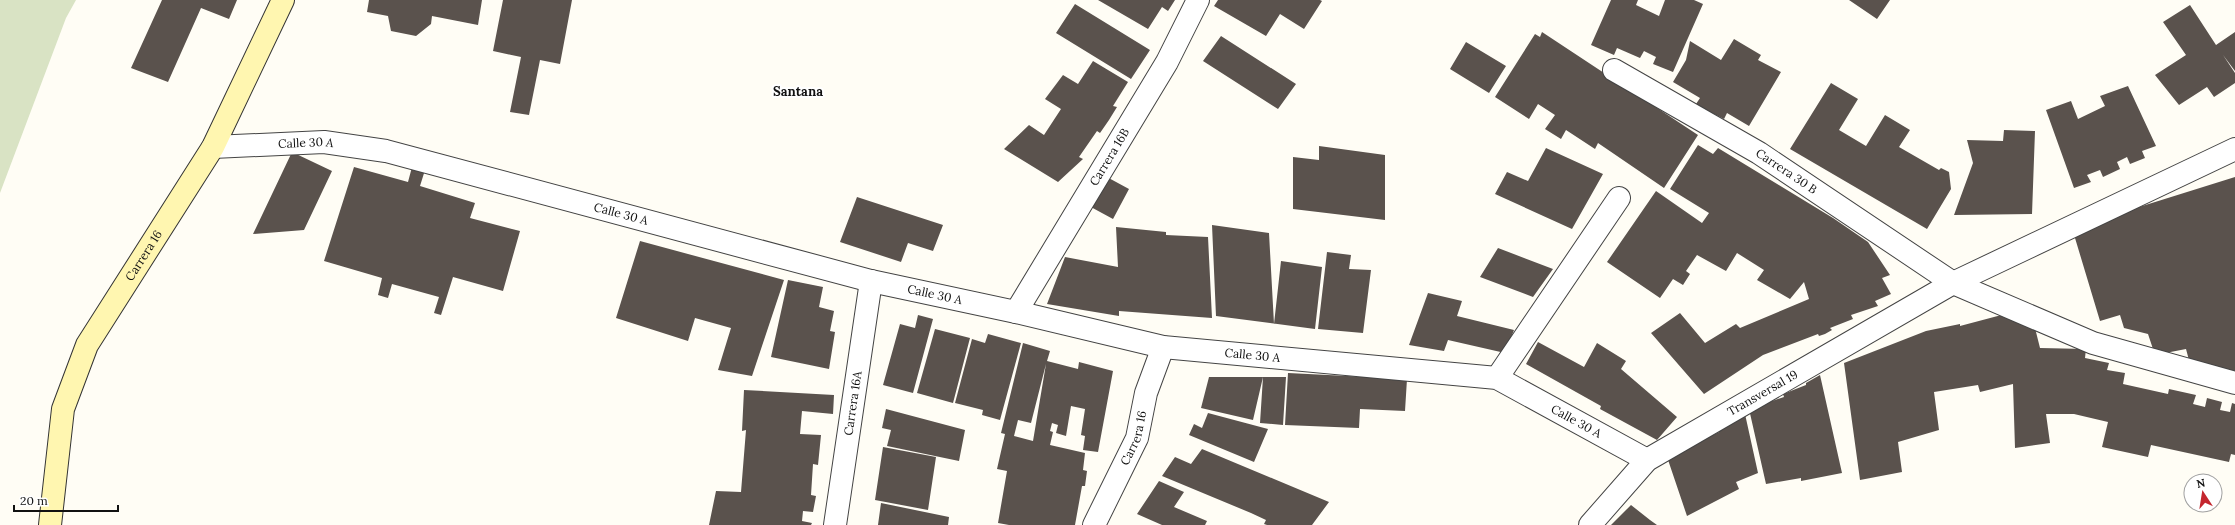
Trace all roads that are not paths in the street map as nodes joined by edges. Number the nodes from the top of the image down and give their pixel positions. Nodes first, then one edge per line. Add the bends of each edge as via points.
1 (283, 0) edge
2 (1198, 0) edge
3 (1614, 70) dead end
4 (213, 147) junction
5 (2235, 149) edge
6 (1619, 198) dead end
7 (871, 281) junction
8 (1953, 282) junction
9 (1016, 312) junction
10 (1163, 347) junction
11 (1497, 378) junction
12 (2235, 382) edge
13 (1647, 460) junction
14 (50, 525) edge
15 (835, 525) edge
16 (1094, 525) edge
17 (1590, 525) edge

1 - 4 main road, Carrera 16
2 - 9 street, Carrera 16B via 1167,62
3 - 8 street, Carrera 30 B via 1759,153
4 - 7 street, Calle 30 A via 324,142 386,151
4 - 14 main road, Carrera 16 via 88,345 63,409
5 - 8 street, Transversal 19
6 - 11 street
7 - 9 street, Calle 30 A
7 - 15 street, Carrera 16A
8 - 12 street, Carrera 30 B via 2093,343
8 - 13 street, Transversal 19
9 - 10 street, Calle 30 A
10 - 11 street, Calle 30 A
10 - 16 street, Carrera 16 via 1146,394 1137,438
11 - 13 street, Calle 30 A
13 - 17 street, Transversal 19

